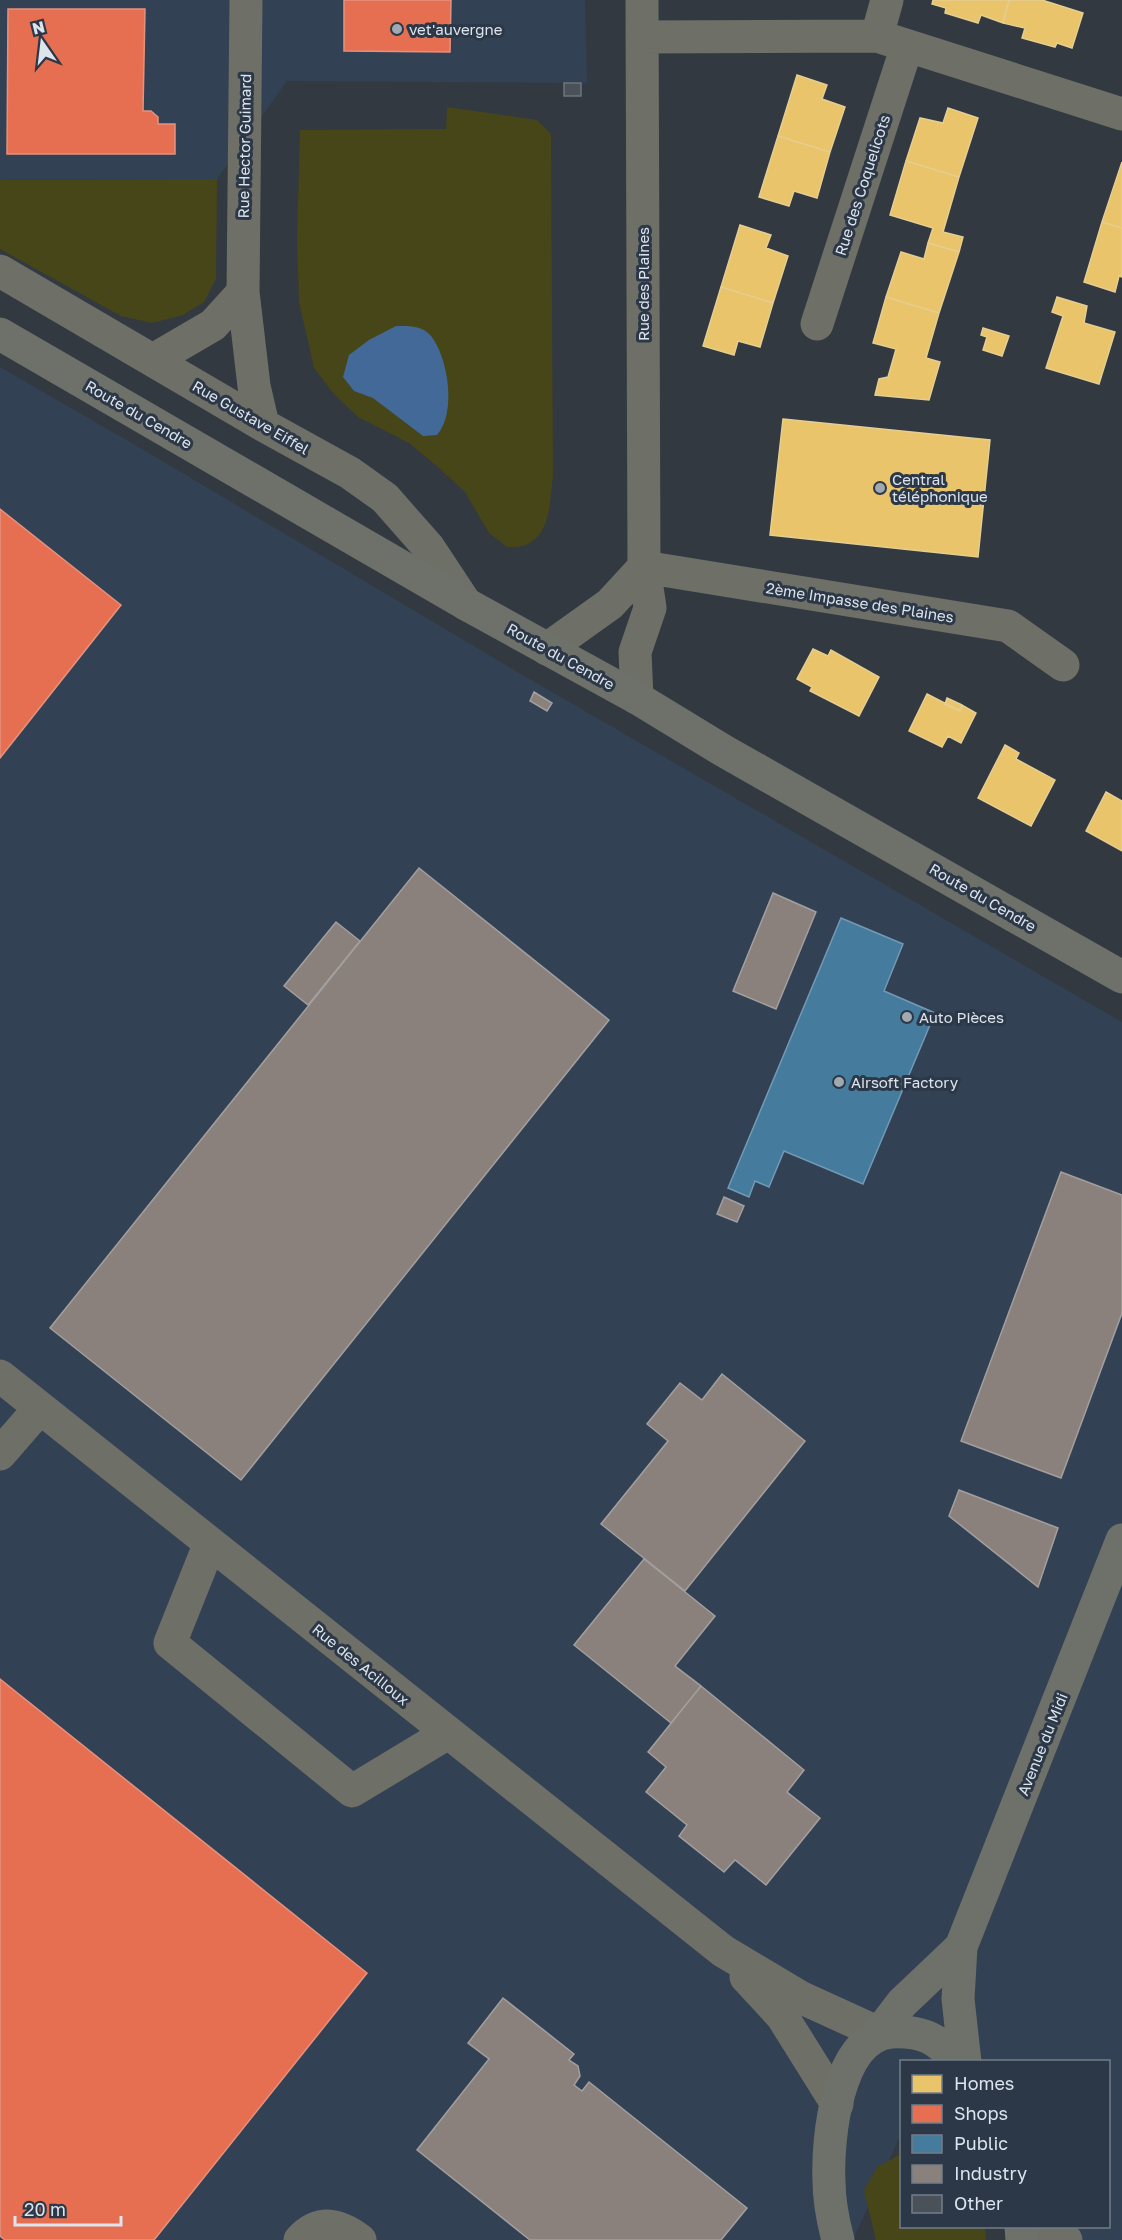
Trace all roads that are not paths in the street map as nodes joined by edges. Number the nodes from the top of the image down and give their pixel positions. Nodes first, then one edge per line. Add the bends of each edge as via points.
1 (246, 0) edge
2 (642, 0) edge
3 (887, 0) edge
4 (642, 37) junction
5 (892, 41) junction
6 (1122, 114) edge
7 (0, 271) edge
8 (243, 292) junction
9 (817, 324) dead end
10 (0, 334) edge
11 (153, 360) junction
12 (263, 425) junction
13 (644, 567) junction
14 (466, 604) junction
15 (547, 649) junction
16 (1063, 665) dead end
17 (637, 698) junction
18 (1122, 977) edge
19 (0, 1376) edge
20 (40, 1408) junction
21 (0, 1454) edge
22 (1122, 1540) edge
23 (210, 1543) junction
24 (448, 1733) junction
25 (961, 1947) junction
26 (723, 1951) junction
27 (879, 2033) junction
28 (959, 2060) edge
29 (965, 2060) edge
30 (837, 2104) junction
31 (1049, 2228) edge
32 (833, 2232) edge
33 (300, 2240) edge
34 (360, 2240) edge
35 (1066, 2240) edge

1 - 8 street, Rue Hector Guimard
2 - 4 street, Rue des Plaines
3 - 5 street, Rue des Coquelicots
4 - 5 street
4 - 13 street, Rue des Plaines
5 - 6 street
5 - 9 street, Rue des Coquelicots
7 - 11 street, Rue Gustave Eiffel
8 - 11 street via 213,325
8 - 12 street, Rue Hector Guimard via 254,386
10 - 14 main road, Route du Cendre
11 - 12 street, Rue Gustave Eiffel
12 - 14 street, Rue Gustave Eiffel via 350,473 385,498 429,548
13 - 15 street via 610,604
13 - 16 street, 2ème Impasse des Plaines via 1008,626
13 - 17 street, Rue des Plaines via 650,608 635,652
14 - 15 main road, Route du Cendre
15 - 17 main road, Route du Cendre
17 - 18 main road, Route du Cendre
19 - 20 street, Rue des Acilloux
20 - 21 street
20 - 23 street, Rue des Acilloux
22 - 25 main road, Avenue du Midi
23 - 24 street, Rue des Acilloux
23 - 24 street via 170,1643 352,1791
24 - 26 street, Rue des Acilloux
25 - 27 main road, Avenue du Midi via 902,2003
25 - 29 main road, Avenue du Midi via 958,1999
26 - 27 street, Rue des Acilloux via 800,1997
26 - 30 street, Rue des Acilloux via 782,2016
27 - 28 main road via 905,2031 934,2040
27 - 30 main road, Avenue du Midi via 864,2043 852,2060
30 - 32 main road, Avenue du Midi via 829,2146
31 - 35 street
33 - 34 street via 309,2230 330,2225

